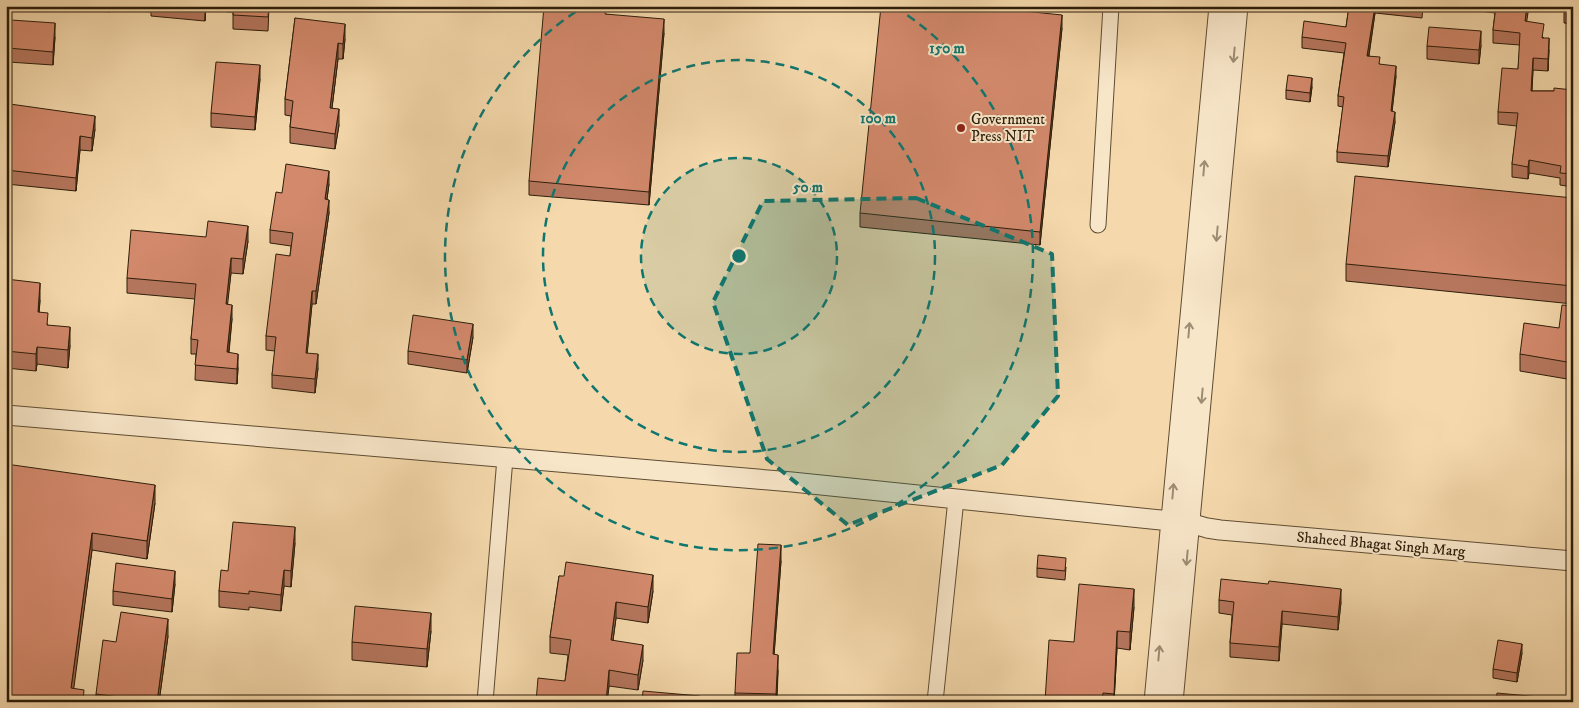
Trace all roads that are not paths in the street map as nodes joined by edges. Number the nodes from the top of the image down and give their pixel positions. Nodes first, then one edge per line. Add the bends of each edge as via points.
1 (1111, 6) edge
2 (1219, 6) edge
3 (1238, 6) edge
4 (1098, 225) dead end
5 (6, 415) edge
6 (505, 458) junction
7 (956, 499) junction
8 (1170, 522) junction
9 (1190, 523) junction
10 (1573, 561) edge
11 (485, 702) edge
12 (936, 702) edge
13 (1154, 702) edge
14 (1173, 702) edge

1 - 4 street
8 -> 2 street
3 -> 9 street
5 - 6 street, Shaheed Bhagat Singh Marg
6 - 7 street, Shaheed Bhagat Singh Marg
6 - 11 street
7 - 8 street, Shaheed Bhagat Singh Marg
7 - 12 street
8 - 9 street, Shaheed Bhagat Singh Marg
13 -> 8 street
9 - 10 street, Shaheed Bhagat Singh Marg via 1220,530
9 -> 14 street

